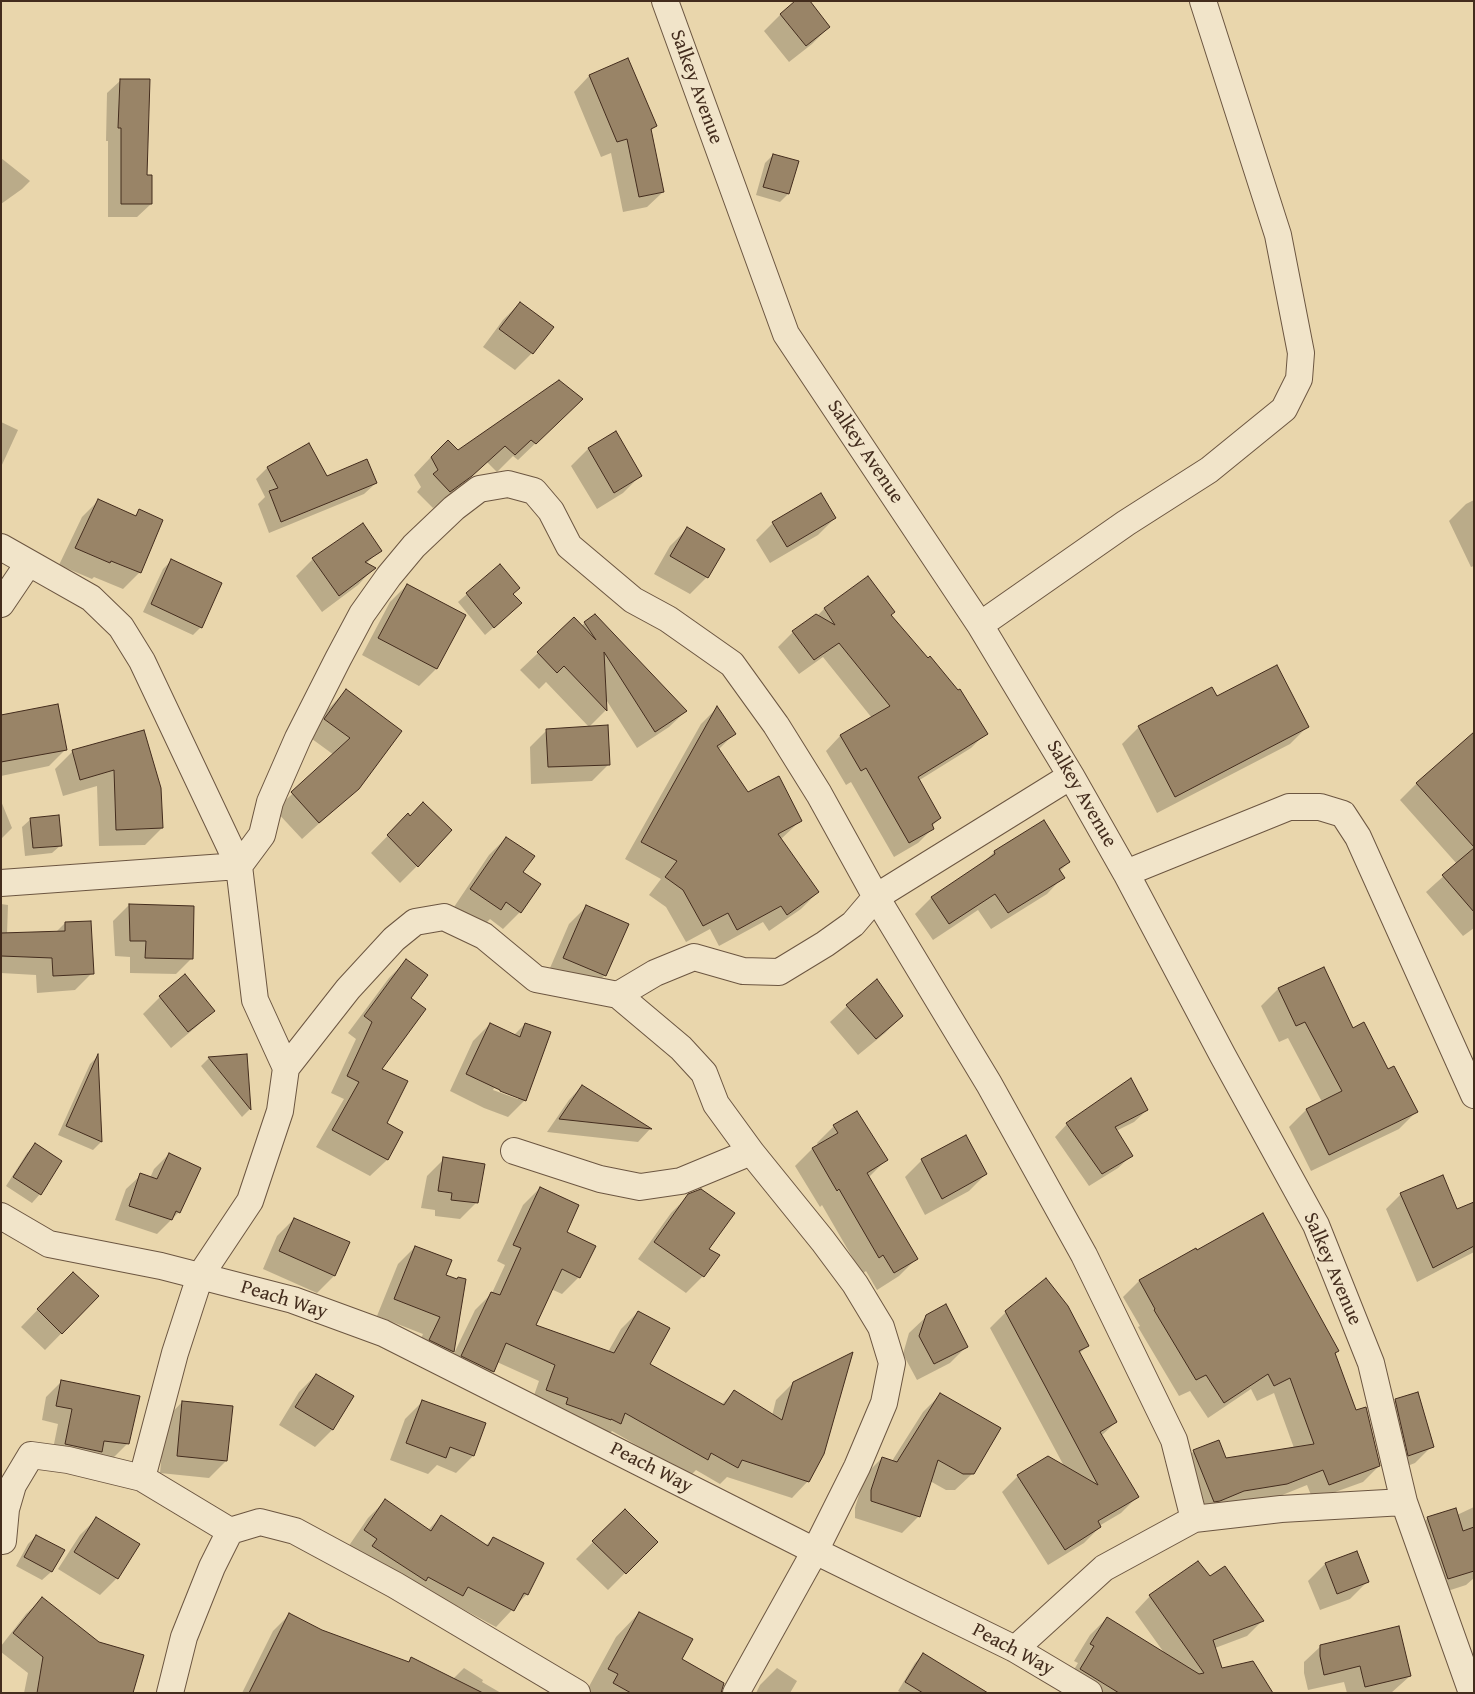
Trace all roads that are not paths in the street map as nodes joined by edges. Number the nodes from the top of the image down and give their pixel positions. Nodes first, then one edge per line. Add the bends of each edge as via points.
1 (665, 1) edge
2 (1202, 1) edge
3 (1, 547) edge
4 (28, 564) junction
5 (1, 604) edge
6 (980, 626) junction
7 (1071, 776) junction
8 (238, 866) junction
9 (1126, 873) junction
10 (1, 883) edge
11 (876, 897) junction
12 (618, 995) junction
13 (286, 1068) junction
14 (1474, 1094) edge
15 (514, 1151) dead end
16 (751, 1152) junction
17 (1, 1216) edge
18 (200, 1276) junction
19 (142, 1478) junction
20 (1404, 1502) junction
21 (1194, 1519) junction
22 (230, 1531) junction
23 (3, 1541) dead end
24 (815, 1551) junction
25 (1015, 1649) junction
26 (170, 1693) edge
27 (577, 1693) edge
28 (736, 1693) edge
29 (1089, 1693) edge
30 (1472, 1693) edge

1 - 6 street, Salkey Avenue via 786,334
2 - 6 street via 1278,235 1301,353 1299,380 1284,409 1208,470 1126,523
3 - 4 street
4 - 5 street
4 - 8 street via 91,598 121,627 142,661
6 - 7 street, Salkey Avenue
7 - 9 street, Salkey Avenue
7 - 11 street
8 - 10 street
8 - 11 street via 262,836 270,802 298,738 362,614 414,546 454,508 479,489 508,484 534,491 552,511 569,546 633,600 668,619 732,664 776,725 819,794
8 - 13 street via 255,1000
9 - 14 street via 1289,807 1320,807 1343,814 1358,837
9 - 20 street, Salkey Avenue via 1316,1225 1371,1364
11 - 12 street via 853,924 779,972 743,970 694,957 655,973
11 - 21 street via 989,1084 1084,1255 1174,1440
12 - 13 street via 536,979 484,936 444,916 415,922 394,939 348,988
12 - 16 street via 681,1048 704,1073 716,1104
13 - 18 street via 280,1111 250,1201
15 - 16 street via 600,1179 640,1187 681,1181
16 - 24 street via 855,1284 881,1328 892,1363 884,1404
17 - 18 street, Peach Way via 49,1244
18 - 19 street via 175,1353
18 - 24 street, Peach Way via 293,1300 383,1333
19 - 22 street
19 - 23 street via 68,1460 31,1455 13,1484 6,1509
20 - 21 street via 1281,1509
20 - 30 street, Salkey Avenue
21 - 25 street via 1104,1568
22 - 26 street via 184,1636
22 - 27 street via 260,1522 294,1531 395,1585
24 - 25 street, Peach Way
24 - 28 street
25 - 29 street, Peach Way

